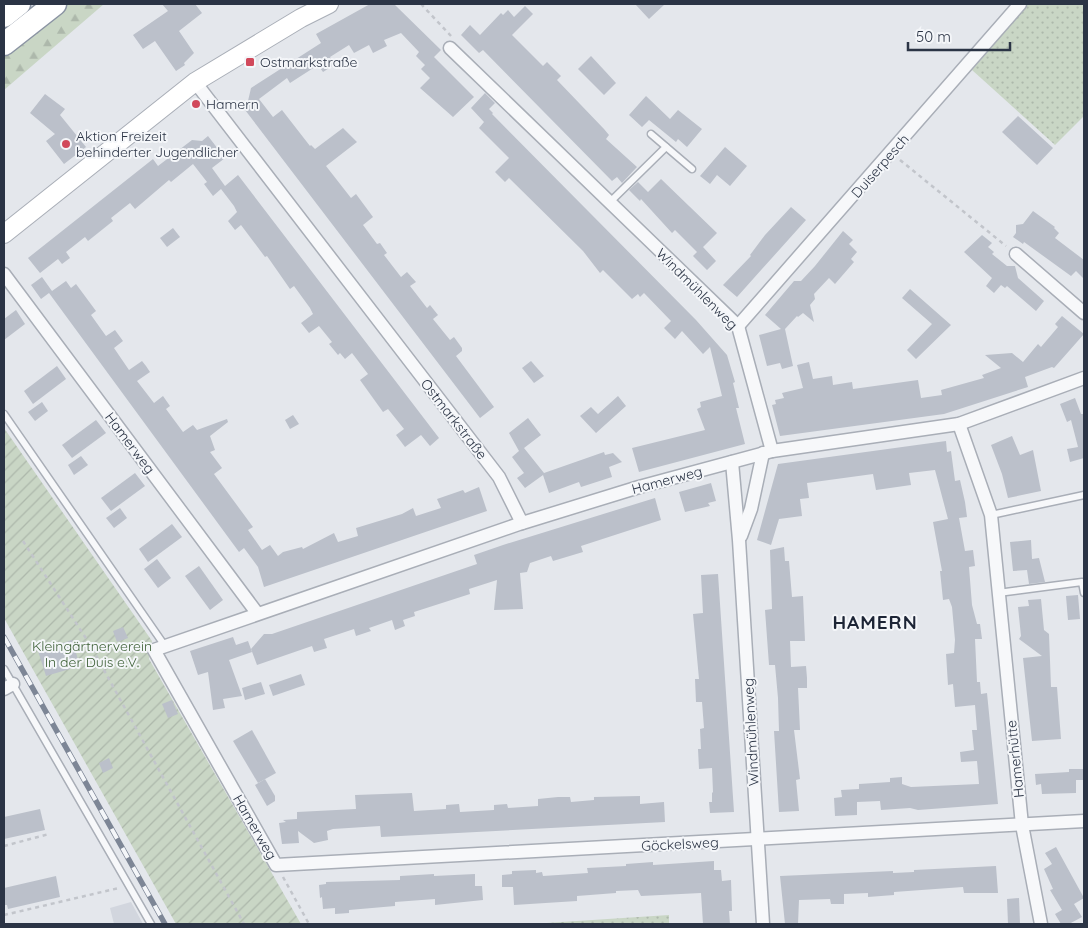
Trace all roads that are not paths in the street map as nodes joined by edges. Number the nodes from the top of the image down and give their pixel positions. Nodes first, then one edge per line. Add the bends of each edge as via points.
1 (19, 4) edge
2 (55, 4) edge
3 (329, 4) edge
4 (1020, 4) edge
5 (4, 16) edge
6 (4, 44) edge
7 (450, 48) road end
8 (195, 82) junction
9 (652, 134) dead end
10 (666, 147) junction
11 (692, 169) dead end
12 (609, 203) junction
13 (4, 234) edge
14 (1016, 254) road end
15 (4, 274) edge
16 (1084, 313) edge
17 (738, 326) junction
18 (1084, 378) edge
19 (4, 414) edge
20 (959, 424) junction
21 (767, 452) junction
22 (732, 462) junction
23 (1084, 495) edge
24 (990, 515) junction
25 (522, 523) junction
26 (739, 540) junction
27 (1084, 592) edge
28 (998, 593) junction
29 (257, 613) junction
30 (164, 646) junction
31 (4, 669) edge
32 (8, 686) edge
33 (1084, 821) edge
34 (1022, 824) junction
35 (757, 840) junction
36 (276, 865) joint
37 (151, 924) edge
38 (763, 924) edge
39 (1041, 924) edge

1 - 5 highway
2 - 6 highway
3 - 8 main road
4 - 17 street, Duiserpesch
7 - 12 street, Windmühlenweg
8 - 13 main road
8 - 25 street, Ostmarkstraße via 499,477
9 - 10 lane
10 - 11 lane
10 - 12 lane
12 - 17 street, Windmühlenweg
14 - 16 street
15 - 29 street, Hamerweg
17 - 21 street, Windmühlenweg
18 - 20 street, Hamerweg
19 - 30 lane
20 - 21 street, Hamerweg
20 - 24 street, Hamerhütte
21 - 22 street, Hamerweg
21 - 26 street, Windmühlenweg
22 - 25 street, Hamerweg
22 - 26 street, Windmühlenweg
23 - 24 lane
24 - 28 street, Hamerhütte
25 - 29 street, Hamerweg
26 - 35 street, Windmühlenweg
27 - 28 lane via 1082,582
28 - 34 street, Hamerhütte
29 - 30 street, Hamerweg
30 - 36 street, Hamerweg via 154,650
31 - 32 lane
32 - 37 lane
33 - 34 street, Göckelsweg
34 - 35 street, Göckelsweg
34 - 39 street, Hamerhütte
35 - 36 street, Göckelsweg
35 - 38 street, Windmühlenweg

